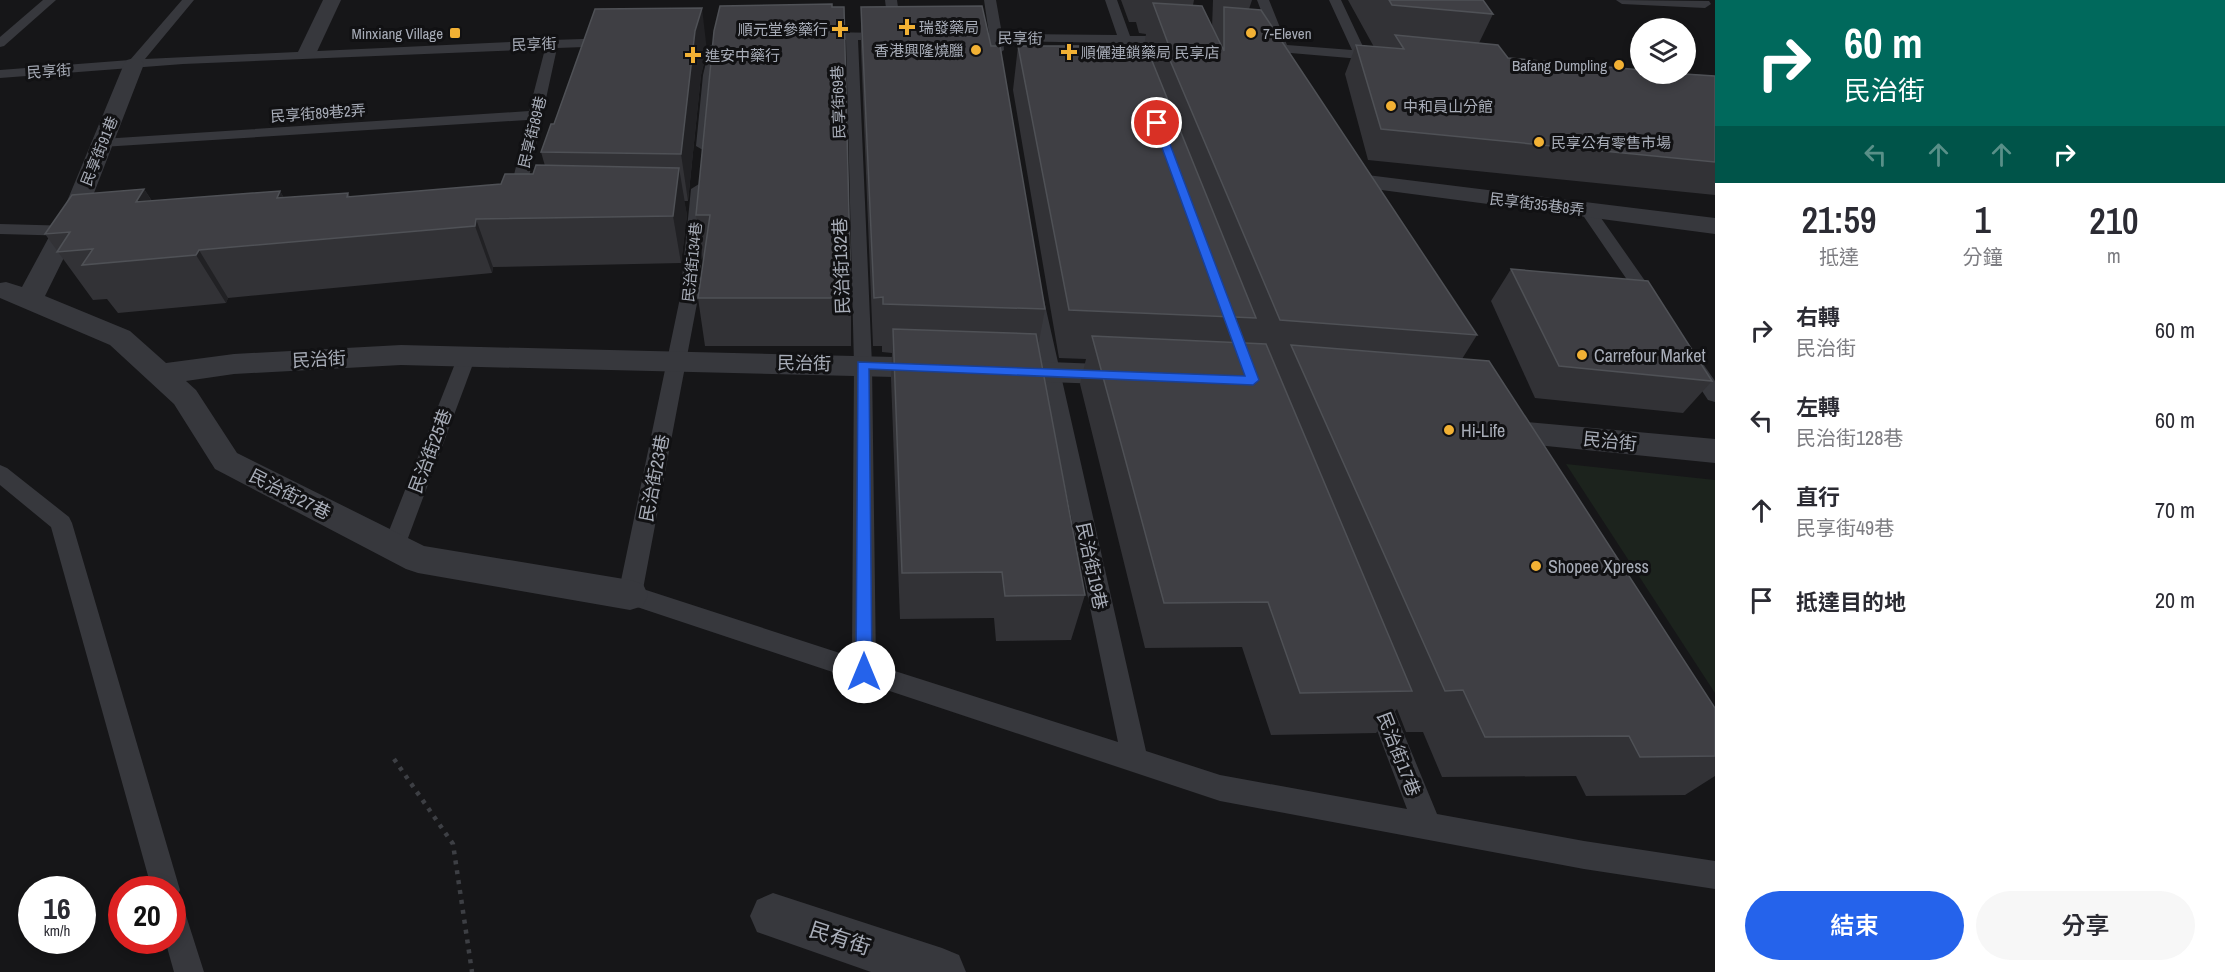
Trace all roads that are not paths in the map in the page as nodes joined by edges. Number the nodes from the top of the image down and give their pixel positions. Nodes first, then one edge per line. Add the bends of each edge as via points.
1 (50, 0) edge
2 (188, 0) edge
3 (332, 0) edge
4 (891, 0) edge
5 (990, 0) edge
6 (1111, 0) edge
7 (1263, 0) edge
8 (1335, 0) edge
9 (1622, 0) edge
10 (1706, 5) edge
11 (852, 36) junction
12 (806, 37) edge
13 (952, 37) edge
14 (996, 38) junction
15 (718, 39) edge
16 (1124, 40) junction
17 (1181, 40) edge
18 (629, 41) edge
19 (0, 43) edge
20 (552, 44) junction
21 (1248, 46) edge
22 (1282, 48) junction
23 (307, 54) junction
24 (1361, 55) junction
25 (1384, 57) edge
26 (1132, 60) edge
27 (999, 61) edge
28 (134, 64) junction
29 (0, 74) edge
30 (1300, 79) edge
31 (537, 115) junction
32 (102, 143) junction
33 (858, 167) joint
34 (514, 205) edge
35 (1588, 211) junction
36 (1377, 212) edge
37 (1715, 226) edge
38 (0, 229) edge
39 (64, 231) junction
40 (88, 231) edge
41 (1034, 281) edge
42 (12, 294) edge
43 (1662, 317) edge
44 (1682, 347) edge
45 (467, 357) junction
46 (677, 360) junction
47 (863, 364) junction
48 (1050, 372) junction
49 (160, 374) junction
50 (1157, 376) edge
51 (1715, 395) edge
52 (1715, 451) edge
53 (1525, 462) edge
54 (0, 473) edge
55 (394, 546) junction
56 (630, 595) junction
57 (1366, 670) edge
58 (864, 672) junction
59 (1135, 760) junction
60 (1428, 827) junction
61 (1715, 875) edge
62 (162, 876) edge
63 (773, 916) dead end
64 (184, 954) edge
65 (189, 972) edge
66 (942, 972) edge

1 - 19 lane
2 - 28 lane
3 - 23 street
4 - 11 lane via 902,36
5 - 14 lane
6 - 16 lane
7 - 22 lane
8 - 24 lane
9 - 10 lane
11 - 12 lane
11 - 33 lane, 民享街69巷
13 - 14 lane, 民享街
14 - 16 lane, 民享街
14 - 27 lane
15 - 46 lane, 民治街134巷 via 692,208 689,298
16 - 17 lane, 民享街
16 - 26 lane
18 - 20 lane, 民享街
20 - 23 lane, 民享街
20 - 31 lane, 民享街89巷
21 - 22 lane
22 - 24 lane
22 - 30 street
23 - 28 lane, 民享街
24 - 25 street
28 - 29 lane, 民享街
28 - 32 street, 民享街91巷
31 - 32 lane, 民享街89巷2弄
31 - 34 lane, 民享街89巷 via 521,177 491,204
32 - 39 street, 民享街91巷
33 - 47 lane, 民治街132巷
35 - 36 street, 民享街35巷8弄 via 1353,171
35 - 37 street, 民享街35巷8弄
35 - 43 lane
38 - 39 lane
39 - 40 lane
39 - 42 street, 民享街91巷
41 - 48 lane, 民治街19巷
42 - 49 street, 民治街27巷 via 120,338
44 - 51 lane
45 - 46 street, 民治街
45 - 49 street, 民治街 via 234,364
45 - 55 lane, 民治街25巷
46 - 47 street, 民治街
46 - 56 lane, 民治街23巷
47 - 48 street, 民治街
47 - 58 lane, 民治街132巷
48 - 50 street, 民治街
48 - 59 lane, 民治街19巷
49 - 55 street, 民治街27巷 via 185,397 226,461
52 - 53 street, 民治街 via 1498,419
54 - 62 lane via 62,524
55 - 56 street, 民治街27巷 via 418,559
56 - 58 lane
57 - 60 lane, 民治街17巷
58 - 59 lane
59 - 60 lane via 1220,788
60 - 61 lane
63 - 66 street, 民有街
64 - 65 lane

